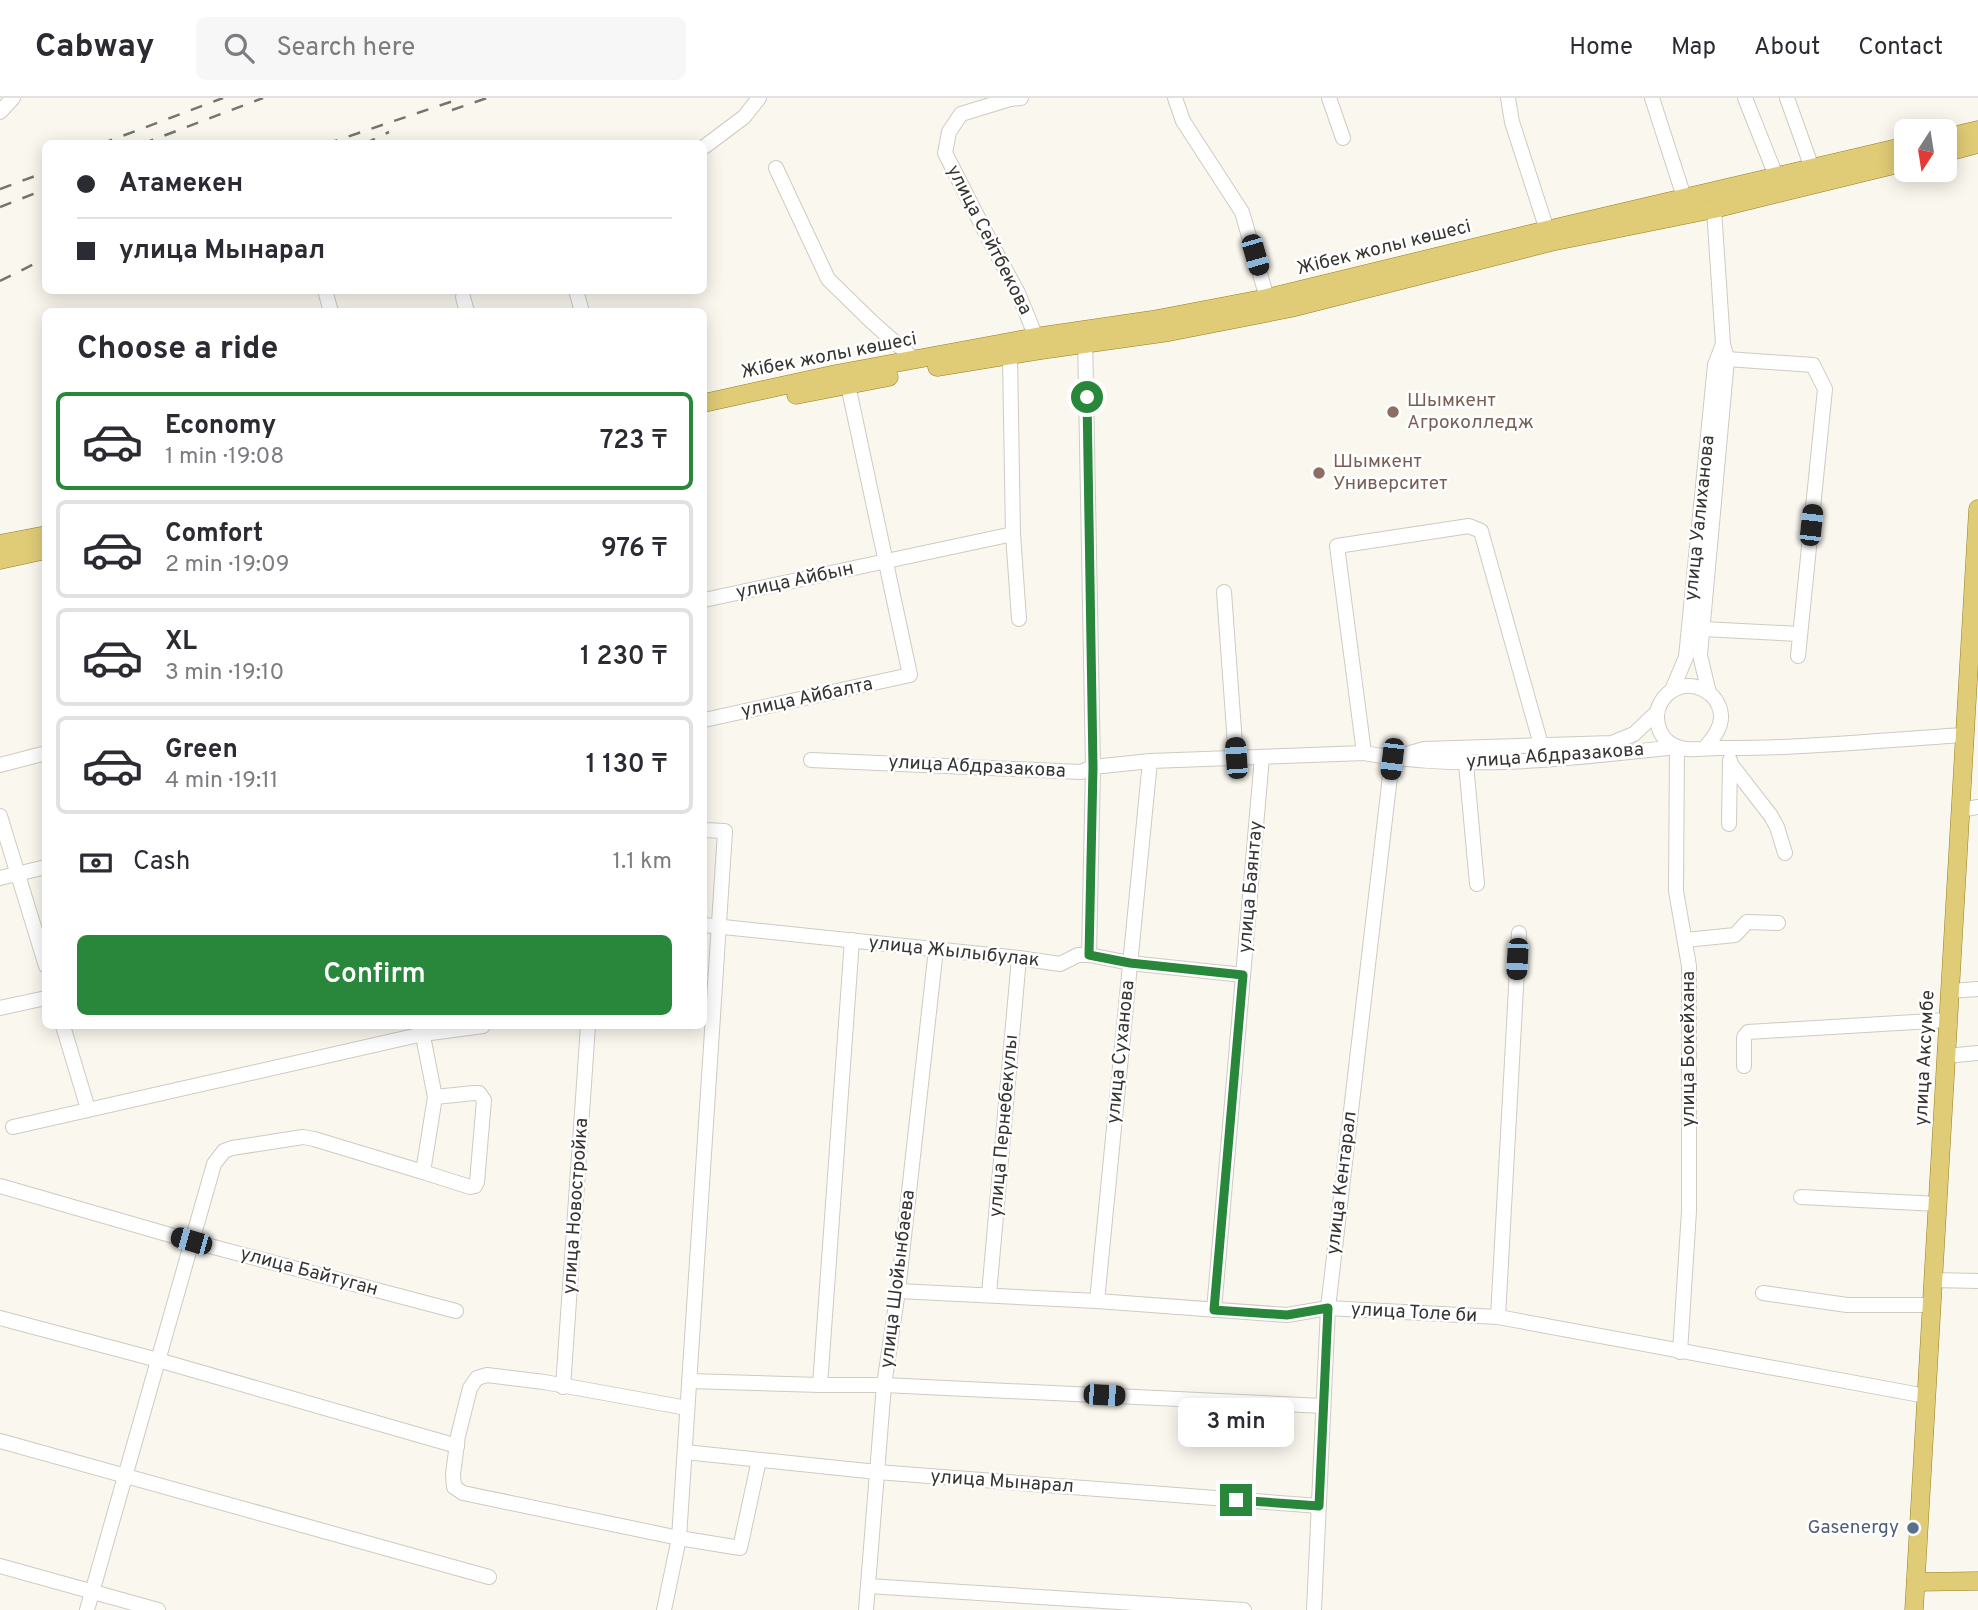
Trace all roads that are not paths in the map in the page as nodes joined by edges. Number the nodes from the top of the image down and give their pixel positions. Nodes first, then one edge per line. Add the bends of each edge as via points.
1 (13, 98) edge
2 (759, 98) edge
3 (1175, 98) edge
4 (1329, 98) edge
5 (1508, 98) edge
6 (1652, 98) edge
7 (1745, 98) edge
8 (1787, 98) edge
9 (1016, 99) edge
10 (0, 112) edge
11 (1978, 130) edge
12 (1957, 135) edge
13 (1343, 138) dead end
14 (707, 145) edge
15 (1978, 145) edge
16 (1894, 149) edge
17 (1957, 150) edge
18 (1894, 165) edge
19 (776, 168) dead end
20 (1812, 168) junction
21 (1776, 176) junction
22 (1684, 197) junction
23 (1714, 209) junction
24 (1547, 230) junction
25 (1267, 298) junction
26 (1036, 337) junction
27 (1085, 337) junction
28 (1723, 344) junction
29 (1010, 356) junction
30 (915, 359) junction
31 (1727, 359) junction
32 (848, 385) junction
33 (707, 401) edge
34 (707, 413) edge
35 (1978, 509) edge
36 (1013, 534) junction
37 (42, 537) edge
38 (0, 544) edge
39 (42, 551) edge
40 (0, 560) edge
41 (886, 562) junction
42 (1224, 592) dead end
43 (707, 599) edge
44 (1019, 619) dead end
45 (1703, 629) junction
46 (1800, 634) junction
47 (1798, 656) dead end
48 (1672, 690) junction
49 (1709, 693) junction
50 (1657, 712) junction
51 (707, 719) edge
52 (1969, 727) edge
53 (1718, 729) junction
54 (1541, 745) junction
55 (1464, 747) junction
56 (1677, 747) junction
57 (1704, 748) junction
58 (1746, 748) junction
59 (1364, 753) junction
60 (42, 754) edge
61 (1730, 756) junction
62 (1262, 757) junction
63 (1236, 758) junction
64 (1392, 759) junction
65 (811, 760) dead end
66 (1150, 761) junction
67 (1465, 762) junction
68 (0, 765) edge
69 (1093, 767) junction
70 (1969, 809) edge
71 (0, 816) edge
72 (1729, 824) dead end
73 (707, 830) edge
74 (1786, 853) dead end
75 (42, 868) edge
76 (19, 873) junction
77 (0, 877) edge
78 (1477, 884) dead end
79 (1778, 923) dead end
80 (711, 926) edge
81 (1519, 933) dead end
82 (852, 940) junction
83 (1685, 940) junction
84 (936, 949) junction
85 (42, 952) edge
86 (1089, 955) junction
87 (1019, 958) junction
88 (1130, 963) junction
89 (1243, 975) junction
90 (1978, 989) edge
91 (1950, 991) junction
92 (42, 999) edge
93 (0, 1008) edge
94 (707, 1009) edge
95 (1948, 1020) junction
96 (64, 1029) edge
97 (588, 1029) edge
98 (706, 1029) edge
99 (422, 1030) edge
100 (1978, 1053) edge
101 (1946, 1056) junction
102 (1744, 1066) dead end
103 (435, 1097) junction
104 (88, 1109) junction
105 (13, 1127) dead end
106 (423, 1172) junction
107 (0, 1186) edge
108 (1801, 1197) dead end
109 (1938, 1204) junction
110 (191, 1241) junction
111 (1933, 1280) junction
112 (1978, 1281) edge
113 (898, 1291) junction
114 (1763, 1293) dead end
115 (989, 1294) junction
116 (1097, 1301) junction
117 (1931, 1305) junction
118 (1328, 1308) junction
119 (1214, 1310) junction
120 (456, 1311) dead end
121 (1498, 1317) junction
122 (0, 1318) edge
123 (1680, 1352) junction
124 (158, 1360) junction
125 (689, 1381) junction
126 (820, 1385) junction
127 (884, 1385) junction
128 (564, 1387) junction
129 (1926, 1396) junction
130 (1323, 1406) junction
131 (687, 1408) junction
132 (0, 1441) edge
133 (457, 1446) junction
134 (685, 1452) junction
135 (759, 1460) junction
136 (877, 1472) junction
137 (126, 1475) junction
138 (1319, 1506) junction
139 (679, 1538) junction
140 (0, 1566) edge
141 (489, 1577) dead end
142 (1978, 1581) edge
143 (1916, 1582) junction
144 (868, 1586) junction
145 (93, 1591) junction
146 (87, 1610) edge
147 (158, 1610) edge
148 (664, 1610) edge
149 (866, 1610) edge
150 (1244, 1610) edge
151 (1314, 1610) edge
152 (1914, 1610) edge

1 - 10 street
2 - 14 street via 744,117
3 - 25 street via 1183,121 1242,212
4 - 13 street
5 - 24 street
6 - 22 street
7 - 21 street
8 - 20 street
9 - 26 street, улица Сейтбекова via 961,114 949,132 945,153
11 - 12 main road
15 - 17 main road
16 - 20 main road, Жібек жолы көшесі
18 - 23 main road, Жібек жолы көшесі
19 - 30 street via 828,279
20 - 21 main road, Жібек жолы көшесі
21 - 22 main road, Жібек жолы көшесі
22 - 24 main road, Жібек жолы көшесі
23 - 27 main road, Жібек жолы көшесі via 1550,242 1291,309 1169,332
23 - 28 street, улица Уалиханова
24 - 25 main road, Жібек жолы көшесі
25 - 27 main road, Жібек жолы көшесі
26 - 27 main road, Жібек жолы көшесі
26 - 30 main road, Жібек жолы көшесі
27 - 29 main road, Жібек жолы көшесі
27 - 69 street
28 - 31 street, улица Уалиханова
28 - 48 street, улица Уалиханова via 1715,365 1686,657
29 - 32 main road, Жібек жолы көшесі
29 - 36 street
30 - 33 main road, Жібек жолы көшесі
31 - 45 street, улица Уалиханова
31 - 46 street via 1813,365 1825,389
32 - 34 main road, Жібек жолы көшесі
32 - 41 street
35 - 52 main road, улица Аксумбе
36 - 41 street, улица Айбын
36 - 44 street
37 - 38 main road
39 - 40 main road
41 - 43 street, улица Айбын
41 - 51 street, улица Айбалта via 910,675
42 - 63 street
45 - 46 street
45 - 49 street, улица Уалиханова via 1700,655
46 - 47 street
48 - 49 street via 1698,687
48 - 50 street
49 - 53 street via 1721,716
50 - 54 street, улица Абдразакова via 1634,734 1612,743
50 - 56 street via 1663,737
52 - 58 street
52 - 70 main road, улица Аксумбе
53 - 57 street
53 - 58 street
54 - 55 street, улица Абдразакова
54 - 59 street via 1481,531 1469,526 1337,546
55 - 64 street, улица Абдразакова via 1424,749
55 - 67 street
56 - 57 street
56 - 67 street, улица Абдразакова
56 - 83 street, улица Бокейхана via 1676,891
57 - 61 street
58 - 61 street
59 - 62 street, улица Абдразакова
59 - 64 street, улица Абдразакова
60 - 68 street
61 - 72 street
61 - 74 street via 1771,816
62 - 63 street, улица Абдразакова
62 - 89 street, улица Баянтау
63 - 66 street, улица Абдразакова
64 - 67 street, улица Абдразакова
64 - 118 street, улица Кентарал
65 - 69 street, улица Абдразакова via 1081,772
66 - 69 street, улица Абдразакова
66 - 88 street, улица Суханова
67 - 78 street
69 - 86 street
70 - 91 main road, улица Аксумбе
71 - 76 street
73 - 80 street via 725,831
75 - 76 street
76 - 77 street
76 - 85 street
79 - 83 street via 1747,922 1735,935
80 - 82 street, улица Жылыбулак
80 - 94 street
81 - 121 street
82 - 84 street, улица Жылыбулак
82 - 126 street
83 - 123 street, улица Бокейхана via 1689,966 1689,1211
84 - 87 street, улица Жылыбулак
84 - 113 street, улица Шойынбаева
86 - 87 street, улица Жылыбулак via 1060,964
86 - 88 street, улица Жылыбулак
87 - 115 street, улица Пернебекулы
88 - 89 street, улица Жылыбулак
88 - 116 street, улица Суханова
89 - 119 street, улица Баянтау
90 - 91 street
91 - 95 main road, улица Аксумбе
92 - 93 street
95 - 101 main road, улица Аксумбе
95 - 102 street via 1748,1032
96 - 104 street
97 - 128 street, улица Новостройка
98 - 125 street
99 - 103 street
99 - 104 street
100 - 101 street
101 - 109 main road, улица Аксумбе
103 - 106 street
103 - 106 street via 483,1096 477,1182 470,1187
104 - 105 street
106 - 110 street via 303,1137 232,1148 214,1164
107 - 110 street, улица Байтуган
108 - 109 street
109 - 111 main road, улица Аксумбе
110 - 120 street, улица Байтуган
110 - 124 street
111 - 112 street
111 - 117 main road, улица Аксумбе
113 - 115 street, улица Толе би
113 - 127 street, улица Шойынбаева
114 - 117 street via 1847,1305
115 - 116 street, улица Толе би
116 - 119 street, улица Толе би
117 - 129 main road, улица Аксумбе
118 - 119 street, улица Толе би via 1287,1315
118 - 121 street, улица Толе би
118 - 130 street, улица Кентарал
121 - 123 street, улица Толе би
122 - 124 street
123 - 129 street, улица Толе би
124 - 133 street
124 - 137 street
125 - 126 street
125 - 131 street
126 - 127 street
127 - 130 street
127 - 136 street, улица Шойынбаева
128 - 131 street
128 - 133 street via 487,1375 477,1378 470,1388
129 - 143 main road, улица Аксумбе
130 - 138 street, улица Кентарал
131 - 134 street
132 - 137 street
133 - 139 street via 454,1487 463,1493
134 - 135 street, улица Мынарал
134 - 139 street
135 - 136 street, улица Мынарал
135 - 139 street via 740,1548
136 - 138 street, улица Мынарал
136 - 144 street, улица Шойынбаева
137 - 141 street
137 - 145 street
138 - 151 street, улица Кентарал
139 - 148 street
140 - 145 street
142 - 143 main road
143 - 152 main road, улица Аксумбе
144 - 149 street, улица Шойынбаева
144 - 150 street
145 - 146 street
145 - 147 street

